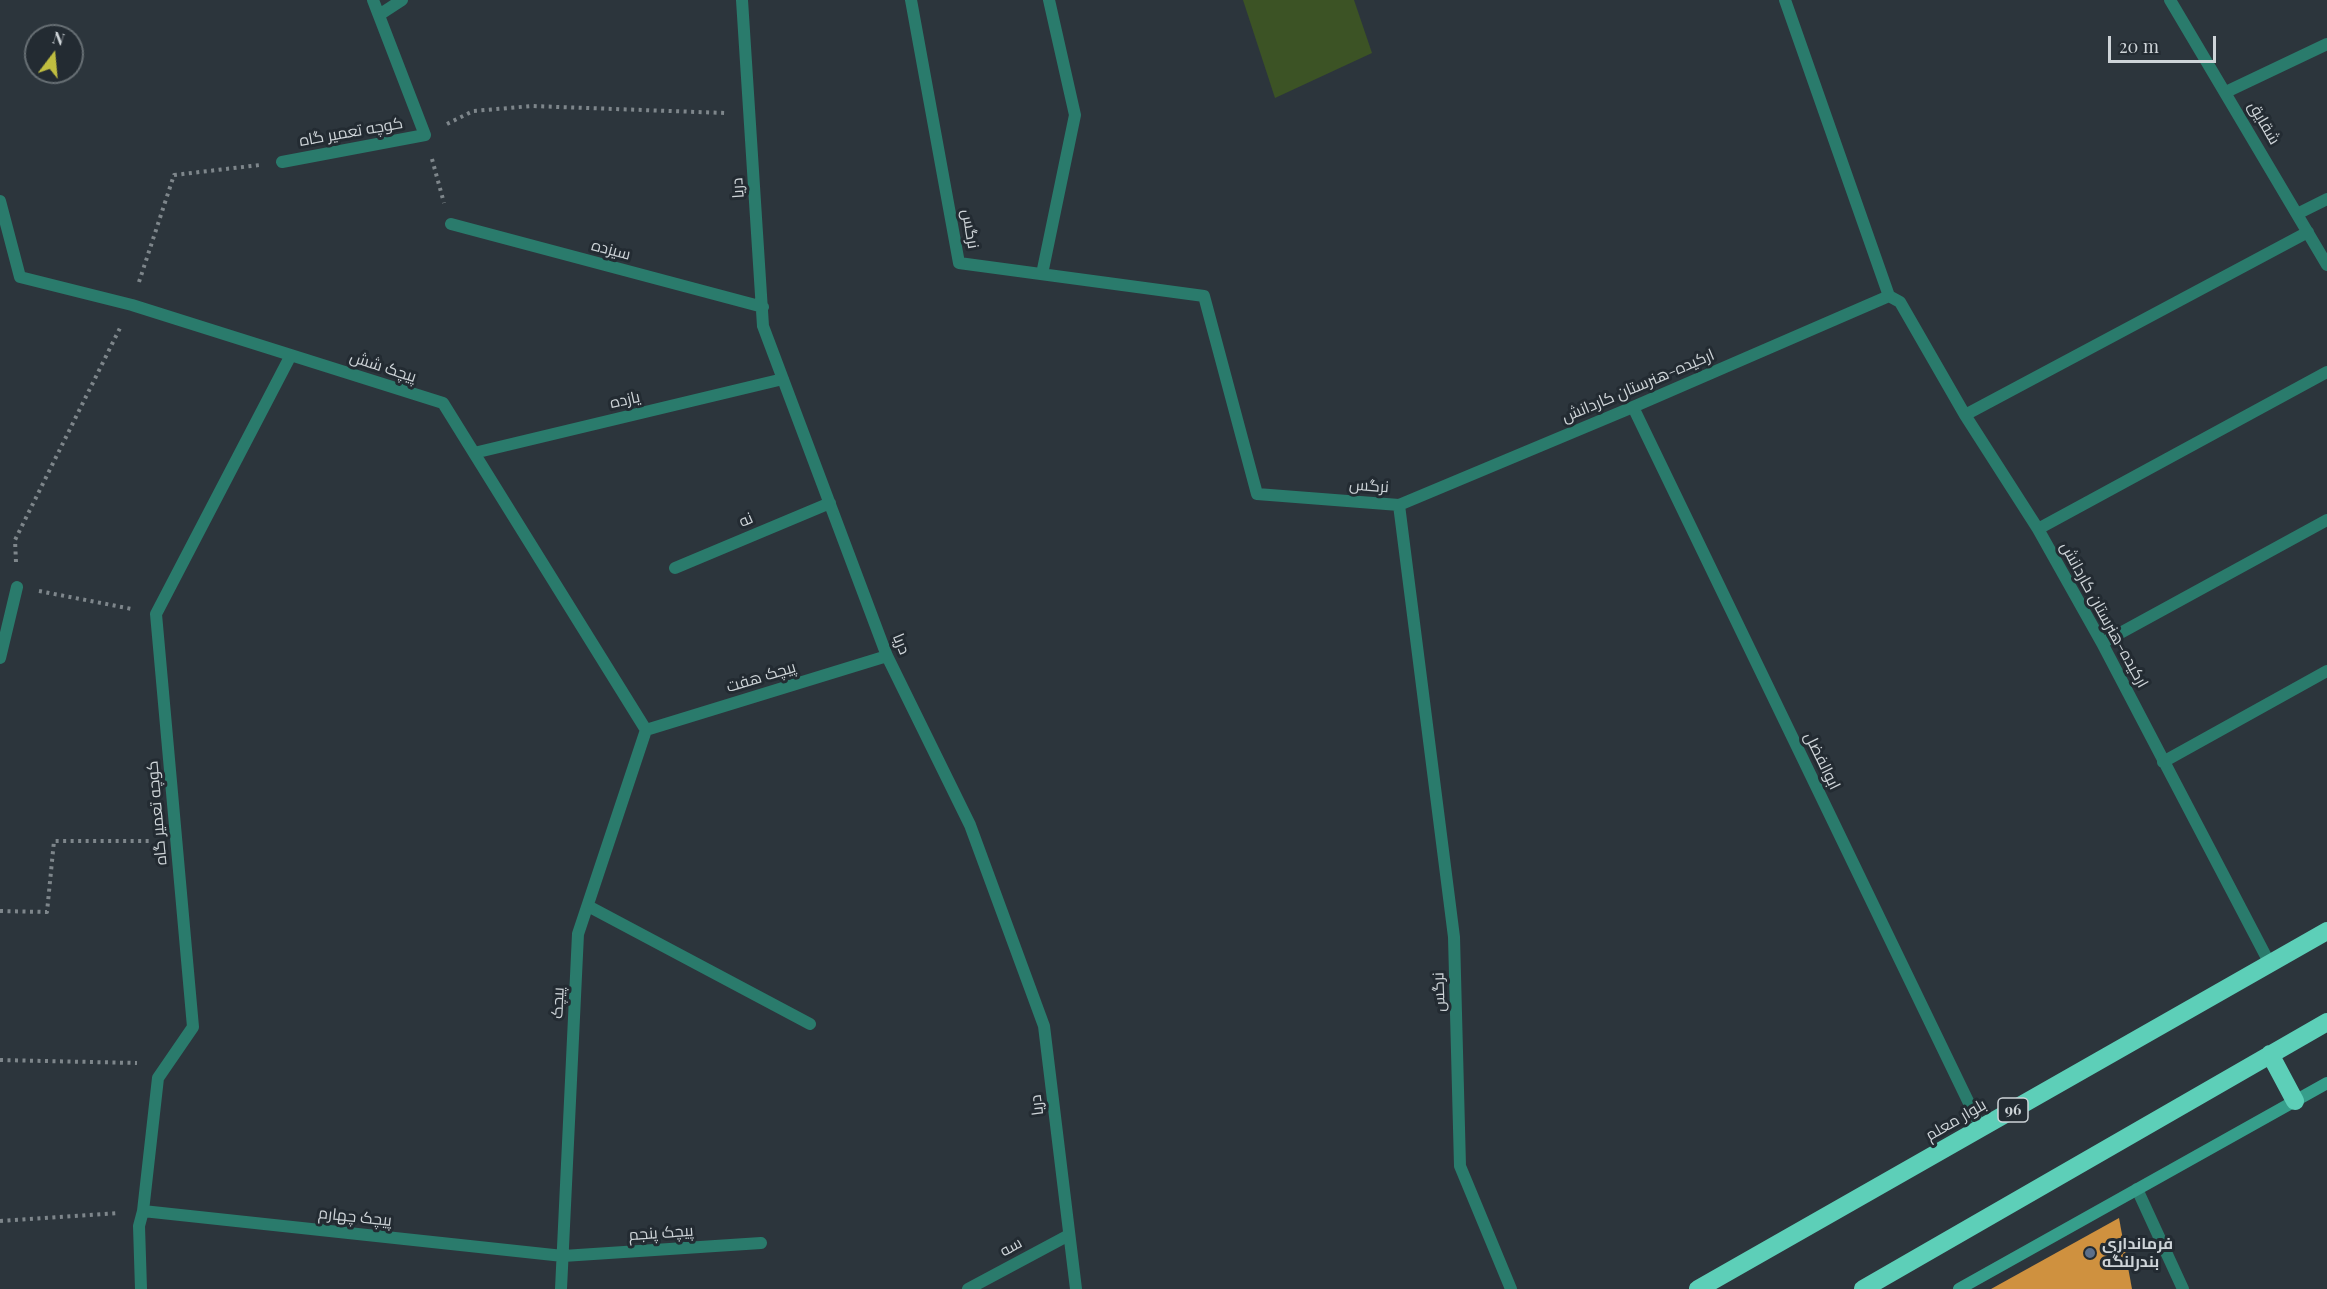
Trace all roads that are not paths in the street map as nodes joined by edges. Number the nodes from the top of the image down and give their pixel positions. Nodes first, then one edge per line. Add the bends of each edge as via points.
1 (373, 0) edge
2 (402, 0) edge
3 (742, 0) edge
4 (911, 0) edge
5 (1049, 0) edge
6 (1785, 0) edge
7 (2170, 0) edge
8 (379, 15) junction
9 (2327, 44) edge
10 (2226, 93) junction
11 (282, 162) road end
12 (2327, 199) edge
13 (0, 201) edge
14 (2297, 214) junction
15 (451, 224) road end
16 (2308, 232) junction
17 (2327, 265) edge
18 (1042, 274) junction
19 (1889, 296) junction
20 (763, 307) junction
21 (291, 355) junction
22 (2327, 372) edge
23 (783, 379) junction
24 (1633, 407) junction
25 (1965, 415) junction
26 (474, 453) junction
27 (830, 503) junction
28 (1399, 505) junction
29 (2327, 520) edge
30 (2038, 529) junction
31 (675, 568) dead end
32 (17, 587) road end
33 (2102, 643) junction
34 (887, 656) junction
35 (0, 658) edge
36 (2327, 671) edge
37 (646, 730) junction
38 (2163, 762) junction
39 (588, 906) junction
40 (2327, 931) edge
41 (2270, 964) junction
42 (2327, 1022) edge
43 (810, 1024) dead end
44 (2270, 1054) junction
45 (2327, 1083) edge
46 (2295, 1101) junction
47 (1981, 1128) junction
48 (2137, 1189) junction
49 (143, 1211) junction
50 (1069, 1235) junction
51 (761, 1243) dead end
52 (562, 1256) junction
53 (141, 1289) edge
54 (561, 1289) edge
55 (968, 1289) edge
56 (1076, 1289) edge
57 (1511, 1289) edge
58 (1698, 1289) edge
59 (1863, 1289) edge
60 (1959, 1289) edge
61 (2183, 1289) edge

1 - 8 street, کوچه تعمیر گاه
2 - 8 street
3 - 20 street, دریا
4 - 18 street, نرگس via 959,263
5 - 18 street via 1076,115
6 - 19 street, ارکیده-هنرستان کاردانش
7 - 10 street, شقایق
8 - 11 street, کوچه تعمیر گاه via 425,135
9 - 10 street
10 - 14 street, شقایق
12 - 14 street
13 - 21 street, پیچک شش via 20,277 132,305
14 - 16 street, شقایق
15 - 20 street, سیزده
16 - 17 street, شقایق
16 - 25 street
18 - 28 street, نرگس via 1204,296 1257,494
19 - 24 street, ارکیده-هنرستان کاردانش
19 - 25 street, ارکیده-هنرستان کاردانش via 1899,302
20 - 23 street, دریا via 763,326
21 - 26 street, پیچک شش via 443,403
21 - 49 street, کوچه تعمیر گاه via 156,614 193,1027 158,1077
22 - 30 street
23 - 26 street, یازده
23 - 27 street, دریا
24 - 28 street, ارکیده-هنرستان کاردانش
24 - 47 street, ابوالفضل
25 - 30 street, ارکیده-هنرستان کاردانش
26 - 37 street, پیچک شش
27 - 31 street, نه
27 - 34 street, دریا
28 - 57 street, نرگس via 1454,937 1460,1166
29 - 33 street
30 - 33 street, ارکیده-هنرستان کاردانش
32 - 35 street
33 - 38 street, ارکیده-هنرستان کاردانش
34 - 37 street, پیچک هفت
34 - 50 street, دریا via 970,825 1044,1026
36 - 38 street
37 - 39 street, پیچک
38 - 41 street, ارکیده-هنرستان کاردانش
39 - 43 street
39 - 52 street, پیچک via 578,934
40 - 41 highway, بلوار معلم / 96
41 - 47 highway, بلوار معلم / 96
42 - 44 highway
44 - 46 highway
44 - 59 highway
45 - 46 street
46 - 48 street
47 - 58 highway, بلوار معلم / 96
48 - 60 street
48 - 61 street
49 - 52 street, پیچک چهارم
49 - 53 street, کوچه تعمیر گاه via 139,1226
50 - 55 street, سه
50 - 56 street, دریا
51 - 52 street, پیچک پنجم
52 - 54 street, پیچک

